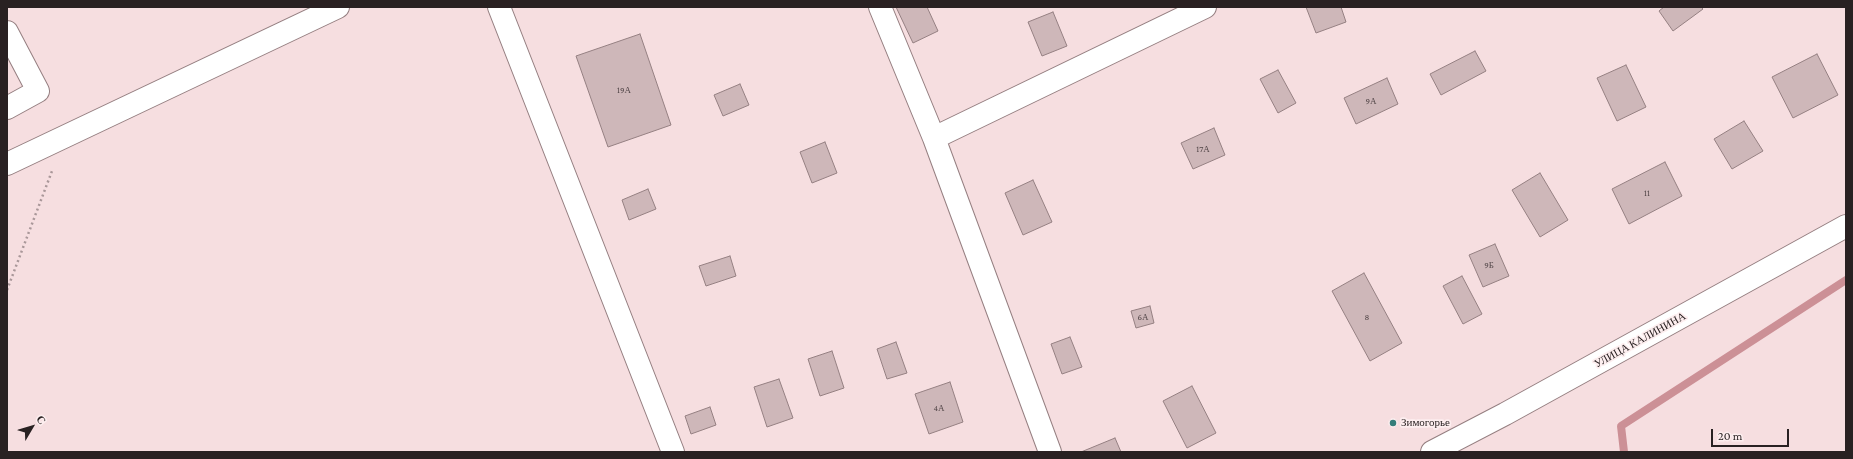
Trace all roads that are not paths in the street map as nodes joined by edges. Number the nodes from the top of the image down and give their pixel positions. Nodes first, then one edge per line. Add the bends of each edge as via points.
1 (338, 7) edge
2 (499, 7) edge
3 (880, 7) edge
4 (1206, 7) edge
5 (7, 32) edge
6 (7, 108) edge
7 (934, 138) junction
8 (7, 164) edge
9 (1846, 226) edge
10 (673, 452) edge
11 (1050, 452) edge
12 (1432, 452) edge

1 - 8 street
2 - 10 street
3 - 7 street
4 - 7 street
5 - 6 street via 38,91
7 - 11 street
9 - 12 street, УЛИЦА КАЛИНИНА

